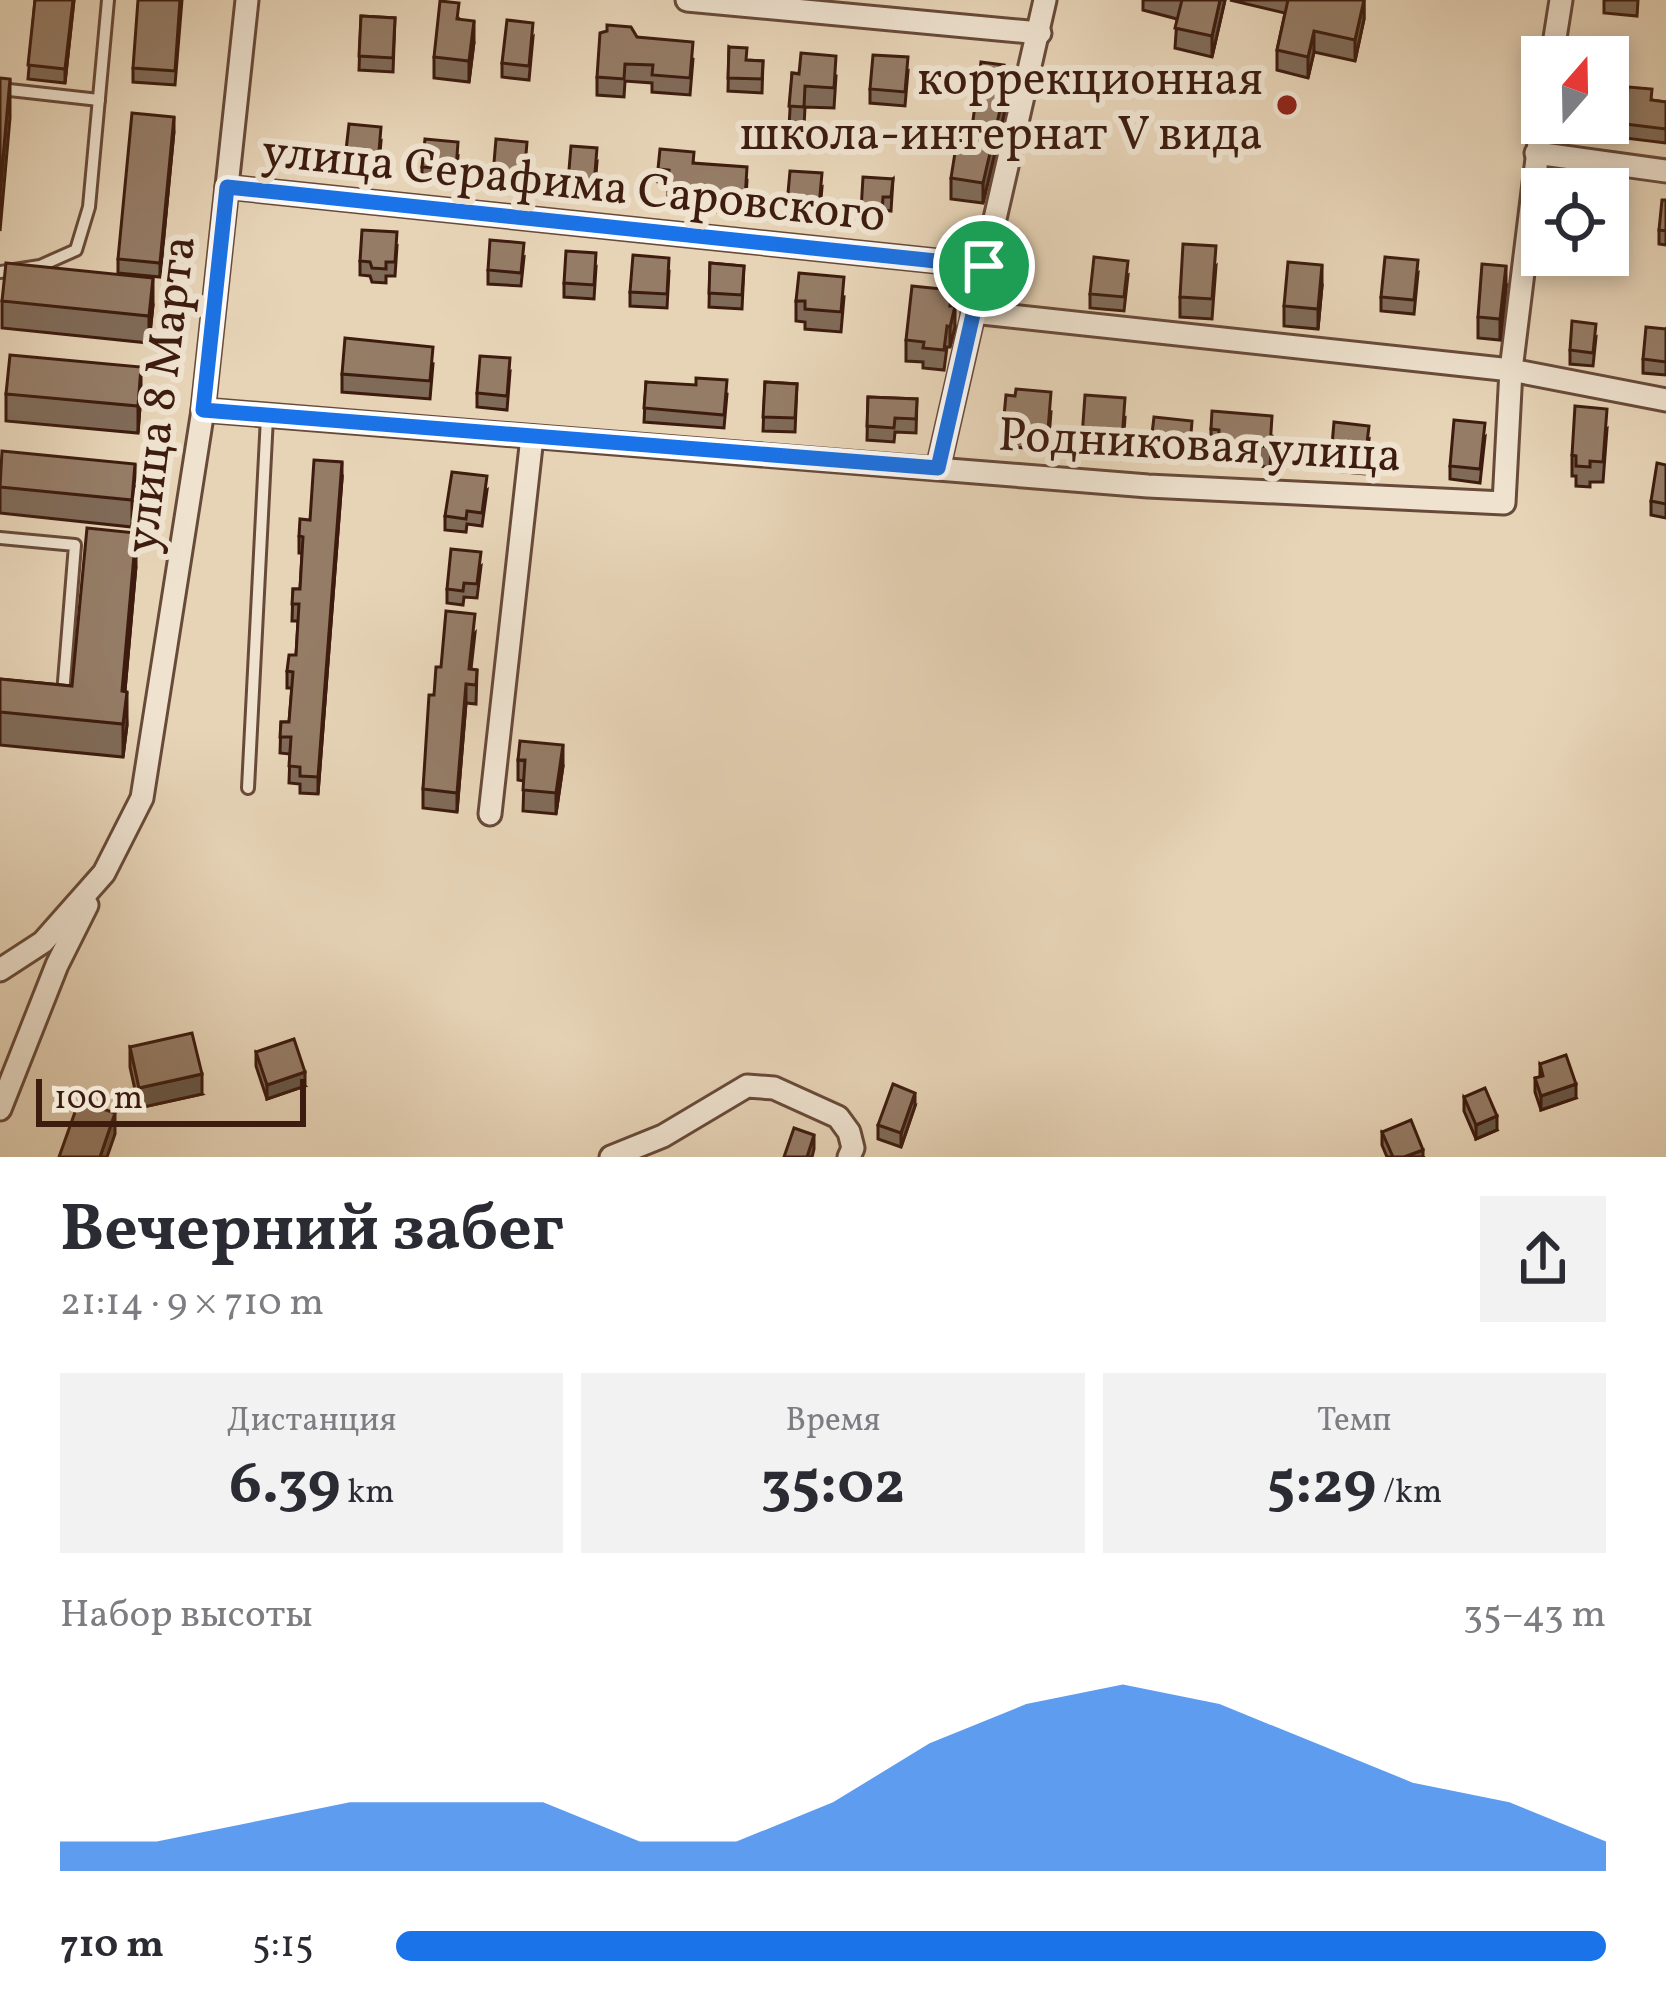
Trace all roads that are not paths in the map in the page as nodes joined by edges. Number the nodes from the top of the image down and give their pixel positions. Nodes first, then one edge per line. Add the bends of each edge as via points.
1 (108, 0) edge
2 (248, 0) edge
3 (687, 0) edge
4 (1045, 0) edge
5 (1561, 0) edge
6 (765, 4) edge
7 (1040, 33) junction
8 (1555, 36) edge
9 (0, 89) edge
10 (99, 100) junction
11 (1538, 144) edge
12 (1536, 153) junction
13 (1666, 171) edge
14 (227, 187) junction
15 (984, 266) junction
16 (0, 272) edge
17 (974, 312) junction
18 (1510, 370) junction
19 (1666, 400) edge
20 (203, 410) junction
21 (267, 417) junction
22 (532, 437) junction
23 (938, 468) junction
24 (0, 538) edge
25 (42, 691) edge
26 (248, 788) dead end
27 (490, 814) dead end
28 (104, 873) junction
29 (0, 970) edge
30 (0, 1108) edge
31 (851, 1152) edge
32 (611, 1157) edge

1 - 10 lane
2 - 14 street, улица 8 Марта
3 - 6 street
4 - 7 street
5 - 8 street
6 - 7 street
7 - 15 street
9 - 10 lane
10 - 16 lane via 89,207 76,250
11 - 12 street
12 - 13 street
12 - 18 street
14 - 15 street, улица Серафима Саровского
14 - 20 street, улица 8 Марта
15 - 17 street
17 - 18 street
17 - 23 street
18 - 19 street
18 - 23 street, Родниковая улица via 1504,502
20 - 21 street, Родниковая улица
20 - 28 street, улица 8 Марта via 142,798
21 - 22 street, Родниковая улица
21 - 26 lane
22 - 23 street, Родниковая улица
22 - 27 street
24 - 25 lane via 75,545 63,694
28 - 29 street via 43,942
28 - 30 street
31 - 32 street via 838,1117 774,1088 747,1086

